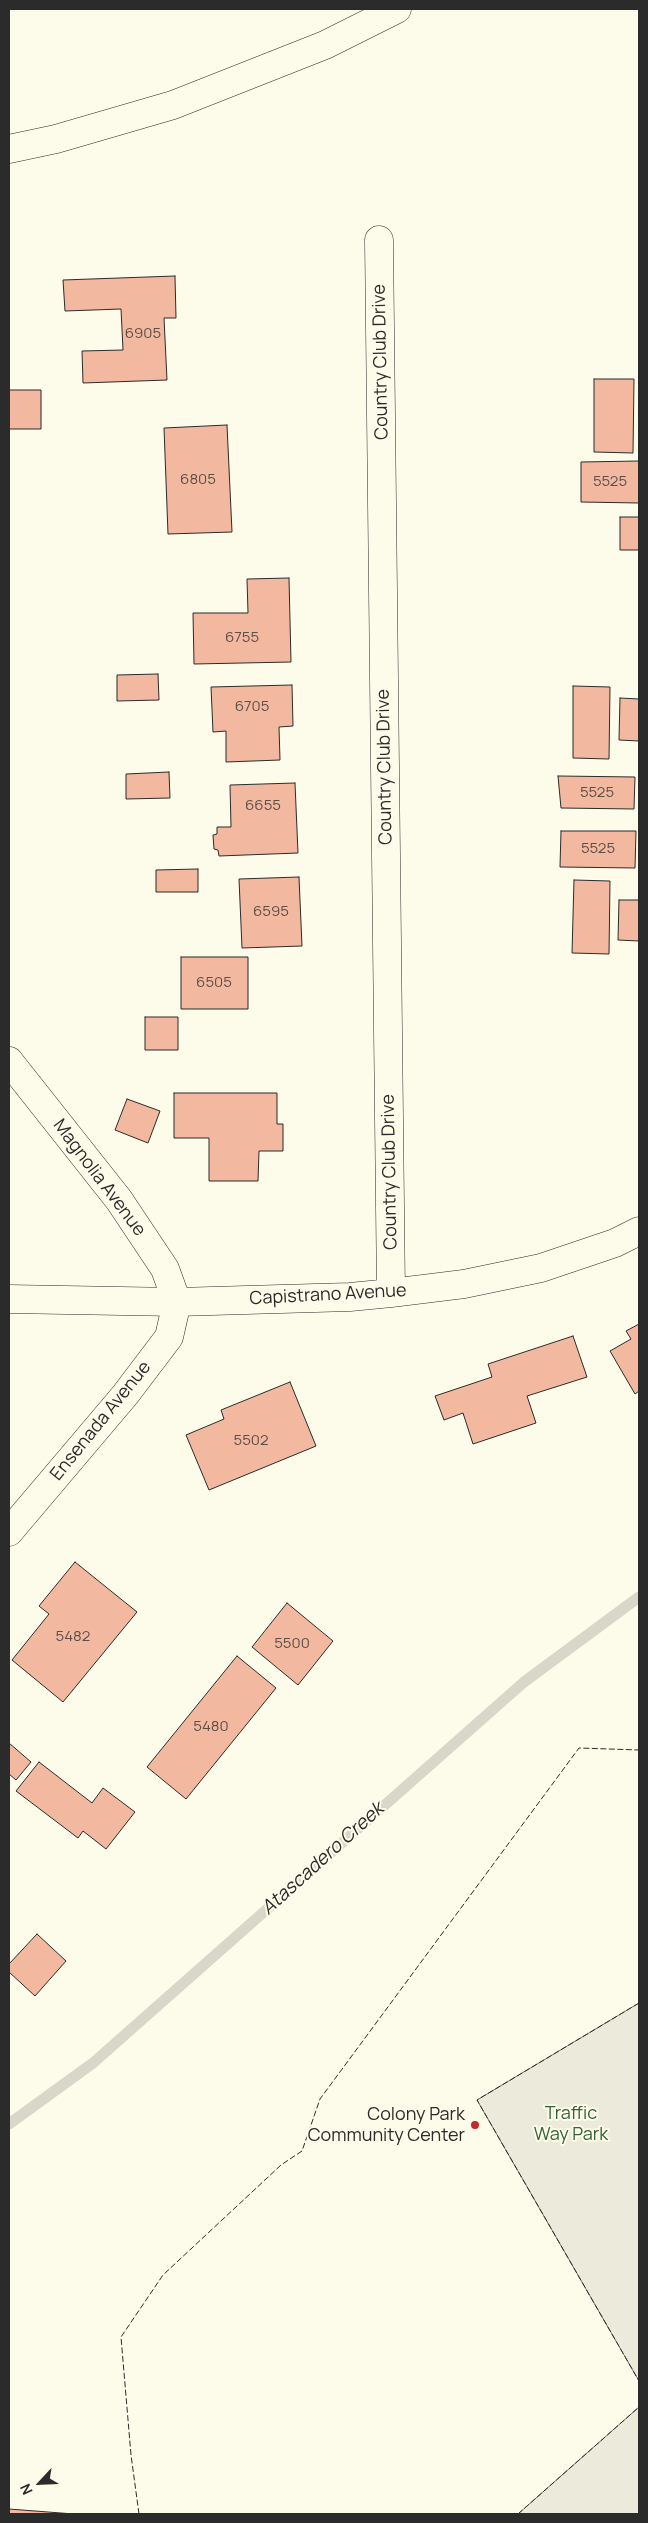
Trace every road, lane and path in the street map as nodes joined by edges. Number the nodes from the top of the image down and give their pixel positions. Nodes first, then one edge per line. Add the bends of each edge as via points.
1 (397, 9) edge
2 (9, 149) edge
3 (379, 240) dead end
4 (9, 1061) edge
5 (639, 1232) edge
6 (391, 1293) junction
7 (9, 1299) edge
8 (177, 1302) junction
9 (9, 1532) edge

1 - 2 street via 325,44 173,104 56,139
3 - 6 street, Country Club Drive
4 - 8 street, Magnolia Avenue via 119,1200 165,1269
5 - 6 street, Capistrano Avenue via 541,1268 464,1284
6 - 8 street, Capistrano Avenue
7 - 8 street, Capistrano Avenue
8 - 9 street, Ensenada Avenue via 169,1337 125,1395

